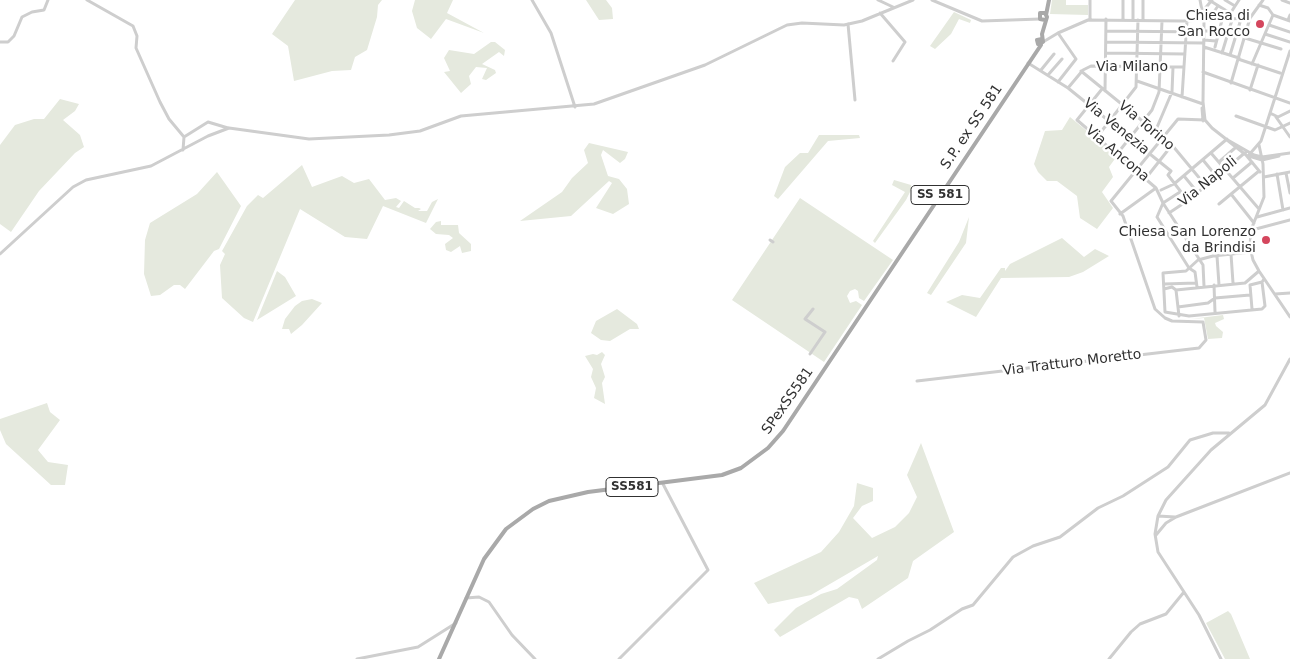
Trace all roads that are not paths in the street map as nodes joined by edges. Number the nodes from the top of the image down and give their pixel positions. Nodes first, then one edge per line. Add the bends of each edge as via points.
1 (48, 0) edge
2 (87, 0) edge
3 (532, 0) edge
4 (878, 0) edge
5 (913, 0) edge
6 (932, 0) edge
7 (1090, 0) edge
8 (1123, 0) edge
9 (1133, 0) edge
10 (1143, 0) edge
11 (1210, 0) edge
12 (1225, 0) edge
13 (1239, 0) edge
14 (1263, 0) edge
15 (1282, 0) edge
16 (938, 1) edge
17 (1201, 1) edge
18 (1049, 2) edge
19 (1290, 3) edge
20 (1259, 5) junction
21 (1218, 6) junction
22 (1235, 6) junction
23 (894, 7) junction
24 (1203, 12) junction
25 (880, 13) junction
26 (1041, 13) junction
27 (1230, 13) junction
28 (1273, 15) junction
29 (1290, 15) edge
30 (1032, 18) junction
31 (1043, 18) junction
32 (1250, 18) junction
33 (1106, 19) junction
34 (1241, 19) junction
35 (1090, 20) junction
36 (1123, 20) junction
37 (1133, 20) junction
38 (1138, 20) junction
39 (1143, 20) junction
40 (1206, 20) junction
41 (1224, 20) junction
42 (1232, 20) junction
43 (1289, 20) edge
44 (1162, 21) junction
45 (1187, 21) junction
46 (848, 24) junction
47 (1269, 25) junction
48 (1106, 31) junction
49 (1204, 31) junction
50 (1219, 31) junction
51 (1137, 32) junction
52 (1162, 32) junction
53 (1186, 32) junction
54 (1290, 32) edge
55 (1058, 33) junction
56 (1265, 34) junction
57 (1245, 38) junction
58 (1040, 41) junction
59 (1216, 41) junction
60 (0, 42) edge
61 (1106, 42) junction
62 (1137, 42) junction
63 (1185, 42) junction
64 (1290, 42) edge
65 (1161, 43) junction
66 (1204, 43) junction
67 (1262, 43) junction
68 (1215, 47) dead end
69 (1280, 49) dead end
70 (1289, 52) edge
71 (1106, 53) junction
72 (1222, 53) junction
73 (1054, 54) dead end
74 (1137, 54) junction
75 (1161, 54) junction
76 (1185, 54) junction
77 (1230, 55) junction
78 (1062, 58) dead end
79 (1238, 58) junction
80 (893, 61) dead end
81 (1028, 63) junction
82 (1288, 63) edge
83 (1252, 64) junction
84 (1258, 65) junction
85 (1106, 66) junction
86 (1137, 66) junction
87 (1161, 66) junction
88 (1173, 67) junction
89 (1184, 67) junction
90 (1041, 70) junction
91 (1081, 71) junction
92 (1204, 72) junction
93 (1280, 73) dead end
94 (1048, 75) junction
95 (1137, 81) junction
96 (1058, 82) junction
97 (1230, 83) junction
98 (1068, 88) junction
99 (1159, 88) junction
100 (1103, 90) junction
101 (1250, 90) junction
102 (1172, 92) junction
103 (1182, 97) junction
104 (1275, 98) junction
105 (856, 100) dead end
106 (1203, 103) junction
107 (1290, 103) edge
108 (1089, 105) junction
109 (1123, 106) junction
110 (576, 107) junction
111 (1202, 109) junction
112 (1290, 111) edge
113 (1270, 113) junction
114 (1236, 116) dead end
115 (1276, 116) junction
116 (1200, 120) junction
117 (1110, 122) junction
118 (1142, 122) junction
119 (1290, 124) edge
120 (1266, 127) junction
121 (229, 128) junction
122 (1282, 128) junction
123 (1155, 132) junction
124 (1290, 135) edge
125 (184, 136) junction
126 (1097, 137) junction
127 (1130, 138) junction
128 (1162, 138) junction
129 (1227, 140) junction
130 (1172, 145) junction
131 (1259, 145) junction
132 (1235, 148) junction
133 (183, 150) junction
134 (1211, 153) junction
135 (1117, 154) junction
136 (1149, 154) junction
137 (1247, 154) junction
138 (1290, 154) edge
139 (1261, 159) junction
140 (1203, 160) junction
141 (1159, 161) junction
142 (1219, 162) junction
143 (1252, 162) junction
144 (1192, 169) junction
145 (1136, 170) junction
146 (1225, 170) junction
147 (1288, 172) edge
148 (1262, 173) junction
149 (1277, 174) junction
150 (1184, 176) junction
151 (1217, 177) junction
152 (1146, 178) junction
153 (1233, 178) junction
154 (1174, 184) junction
155 (1206, 186) junction
156 (1240, 187) junction
157 (1159, 190) junction
158 (1180, 192) junction
159 (1198, 193) junction
160 (1290, 193) edge
161 (1231, 194) junction
162 (1188, 201) junction
163 (1163, 203) junction
164 (1219, 204) dead end
165 (1290, 208) edge
166 (1259, 209) junction
167 (1283, 210) junction
168 (1169, 213) junction
169 (1120, 214) junction
170 (1256, 217) junction
171 (1290, 220) edge
172 (1254, 222) junction
173 (1251, 230) junction
174 (1251, 252) junction
175 (0, 254) edge
176 (1231, 254) junction
177 (1217, 256) junction
178 (1198, 260) junction
179 (1189, 268) junction
180 (1259, 271) junction
181 (1263, 281) junction
182 (1234, 284) junction
183 (1196, 285) junction
184 (1214, 285) junction
185 (1219, 285) junction
186 (1164, 286) junction
187 (1204, 286) junction
188 (1176, 290) junction
189 (1290, 293) edge
190 (1275, 294) junction
191 (1250, 295) junction
192 (1215, 298) junction
193 (1178, 306) junction
194 (813, 309) dead end
195 (1252, 310) junction
196 (1215, 312) junction
197 (1178, 316) junction
198 (1189, 316) junction
199 (1290, 317) edge
200 (1190, 322) junction
201 (847, 335) joint
202 (810, 354) dead end
203 (1290, 359) edge
204 (917, 381) dead end
205 (1229, 433) junction
206 (1290, 473) edge
207 (663, 484) junction
208 (1162, 507) junction
209 (1158, 516) junction
210 (1170, 516) junction
211 (1176, 517) junction
212 (1166, 522) junction
213 (1155, 536) junction
214 (1184, 592) junction
215 (466, 598) junction
216 (456, 622) junction
217 (357, 659) edge
218 (439, 659) edge
219 (536, 659) edge
220 (619, 659) edge
221 (878, 659) edge
222 (1109, 659) edge
223 (1221, 659) edge

1 - 60 street via 44,10 22,17 8,42
2 - 125 street via 133,26 137,36 136,48 160,102
3 - 110 street via 551,33
4 - 23 street
5 - 23 street
6 - 16 street
7 - 35 street
8 - 36 street
9 - 37 street
10 - 39 street
11 - 21 street
11 - 24 street
12 - 22 street
13 - 22 street
14 - 20 street
15 - 19 street
16 - 30 street via 982,21
17 - 24 street
18 - 26 main road
18 - 31 main road
20 - 28 street via 1268,8
20 - 32 street
21 - 27 street
21 - 40 street
22 - 27 street
23 - 25 street
24 - 40 street
25 - 46 street
25 - 80 street via 905,42
26 - 30 street
26 - 31 main road
27 - 41 street
28 - 43 street
28 - 47 street
29 - 43 street
30 - 31 street
31 - 58 main road
32 - 34 street
32 - 57 street
33 - 35 street
33 - 36 street
33 - 48 street
34 - 42 street
34 - 77 street
35 - 55 street
36 - 37 street
37 - 38 street
38 - 39 street
38 - 51 street
39 - 44 street
40 - 41 street
40 - 45 street
40 - 49 street
41 - 42 street
41 - 50 street
42 - 72 street
44 - 45 street
44 - 52 street
45 - 53 street
46 - 105 street
46 - 110 street via 787,25 705,65 594,104
47 - 54 street
47 - 56 street
48 - 51 street
48 - 61 street
49 - 50 street
49 - 53 street
49 - 66 street
50 - 59 street
51 - 52 street
51 - 62 street
52 - 53 street
52 - 65 street
53 - 63 street
55 - 58 street
55 - 96 street via 1076,59
56 - 64 street
56 - 67 street
57 - 67 street
57 - 79 street
58 - 81 main road, S.P. ex SS 581 / SS 581
59 - 66 street
59 - 68 street
61 - 62 street
61 - 71 street
62 - 65 street
62 - 74 street
63 - 65 street
63 - 66 street
63 - 76 street
65 - 75 street
66 - 72 street
66 - 92 street
67 - 69 street
67 - 83 street
70 - 82 street
71 - 74 street
71 - 85 street
72 - 77 street
73 - 90 street
74 - 75 street
74 - 86 street
75 - 76 street
75 - 87 street
76 - 89 street
77 - 79 street
78 - 94 street
79 - 83 street
79 - 97 street
81 - 90 street, Via Venezia
81 - 201 main road, S.P. ex SS 581 / SS 581
82 - 104 street
83 - 84 street
84 - 93 street
84 - 101 street
85 - 86 street, Via Milano
85 - 91 street, Via Milano via 1091,66
85 - 100 street
86 - 87 street, Via Milano
86 - 95 street
87 - 88 street, Via Milano
87 - 99 street
88 - 89 street, Via Milano
88 - 102 street
89 - 103 street
90 - 94 street, Via Venezia
91 - 98 street
91 - 100 street, Via Torino
92 - 97 street
92 - 106 street
94 - 96 street, Via Venezia
95 - 99 street
95 - 109 street
96 - 98 street, Via Venezia
97 - 101 street
98 - 108 street, Via Venezia
99 - 102 street
99 - 118 street via 1152,110
100 - 108 street
100 - 109 street, Via Torino
101 - 104 street
102 - 103 street
102 - 123 street
103 - 106 street
104 - 107 street
104 - 113 street
106 - 111 street
106 - 116 street
108 - 117 street, Via Venezia
108 - 126 street, Via Ancona via 1077,120
109 - 117 street
109 - 118 street, Via Torino
110 - 121 street via 461,116 420,131 389,135 309,139
111 - 116 street
111 - 116 street
112 - 115 street
113 - 115 street
113 - 120 street
114 - 120 street
115 - 122 street
116 - 128 street via 1178,119
116 - 129 street
117 - 126 street
117 - 127 street, Via Venezia
118 - 123 street, Via Torino
118 - 127 street
119 - 122 street
120 - 122 street
120 - 131 street
121 - 125 street via 208,122
121 - 133 street
122 - 124 street
123 - 128 street, Via Torino
125 - 133 street
126 - 135 street, Via Ancona
127 - 135 street
127 - 136 street, Via Venezia
128 - 130 street, Via Torino
128 - 136 street
129 - 132 street
129 - 134 street
129 - 137 street
130 - 141 street
130 - 144 street, Via Torino
131 - 137 street, Via Napoli
131 - 139 street
132 - 137 street
132 - 142 street
133 - 175 street via 151,166 86,180 73,187
134 - 140 street
134 - 142 street
135 - 145 street, Via Ancona
136 - 141 street, Via Venezia
136 - 145 street
137 - 139 street
137 - 143 street
137 - 146 street, Via Napoli
138 - 139 street
139 - 148 street
140 - 144 street
140 - 151 street
141 - 152 street
141 - 154 street, Via Venezia via 1172,172 1168,174
142 - 146 street
143 - 148 street
143 - 153 street
144 - 150 street
144 - 155 street, Via Torino
145 - 152 street, Via Ancona
145 - 169 street via 1111,201
146 - 151 street, Via Napoli
146 - 153 street
147 - 149 street
147 - 160 street
148 - 149 street
148 - 156 street
148 - 166 street via 1264,197
149 - 167 street
150 - 154 street
150 - 159 street
151 - 155 street, Via Napoli
152 - 157 street, Via Ancona
153 - 156 street
154 - 157 street
154 - 158 street, Via Venezia
155 - 159 street, Via Napoli
156 - 161 street
156 - 166 street
157 - 163 street
157 - 169 street via 1154,188
158 - 162 street, Via Venezia
158 - 163 street
159 - 162 street, Via Napoli
161 - 164 street
161 - 172 street
162 - 168 street, Via Napoli
163 - 168 street
163 - 179 street via 1157,217
165 - 167 street
166 - 170 street
167 - 170 street
168 - 178 street
169 - 200 street via 1152,302 1165,318
170 - 172 street
171 - 173 street
172 - 173 street
173 - 174 street
174 - 176 street
174 - 180 street
176 - 177 street
176 - 182 street
177 - 178 street
177 - 185 street
178 - 179 street
178 - 187 street via 1203,265
179 - 183 street via 1195,272
179 - 186 street via 1163,273
180 - 181 street
180 - 182 street via 1246,282
181 - 190 street
181 - 191 street via 1250,285
181 - 195 street via 1265,306
182 - 185 street
183 - 186 street
183 - 187 street
183 - 188 street
184 - 185 street
184 - 187 street
184 - 192 street
186 - 188 street
186 - 197 street via 1165,312
188 - 193 street
189 - 190 street
190 - 199 street
191 - 192 street
191 - 195 street
192 - 193 street via 1208,303
192 - 196 street
193 - 197 street
194 - 202 street via 806,319 825,332
195 - 196 street
196 - 198 street
197 - 198 street
198 - 200 street
200 - 204 street, Via Tratturo Moretto via 1203,322 1206,340 1199,348
201 - 207 main road, SPexSS581 / SS581 via 783,431 757,457 722,475
203 - 205 street via 1265,404
205 - 208 street
205 - 221 street via 1213,433 1190,440 1168,467 1098,508 1060,537 1013,557 973,605
206 - 211 street
207 - 215 main road, SPexSS581 / SS581 via 588,492 548,501 533,509 495,542
207 - 220 street via 708,570
208 - 209 street
208 - 210 street
209 - 210 street
209 - 212 street
209 - 213 street
210 - 211 street
211 - 212 street
212 - 213 street
213 - 214 street via 1163,562
214 - 222 street via 1166,614 1140,624 1130,632
214 - 223 street
215 - 216 main road, SPexSS581 / SS581
215 - 219 street via 479,597 489,602 512,635
216 - 217 street via 418,647
216 - 218 main road, SPexSS581 / SS581

